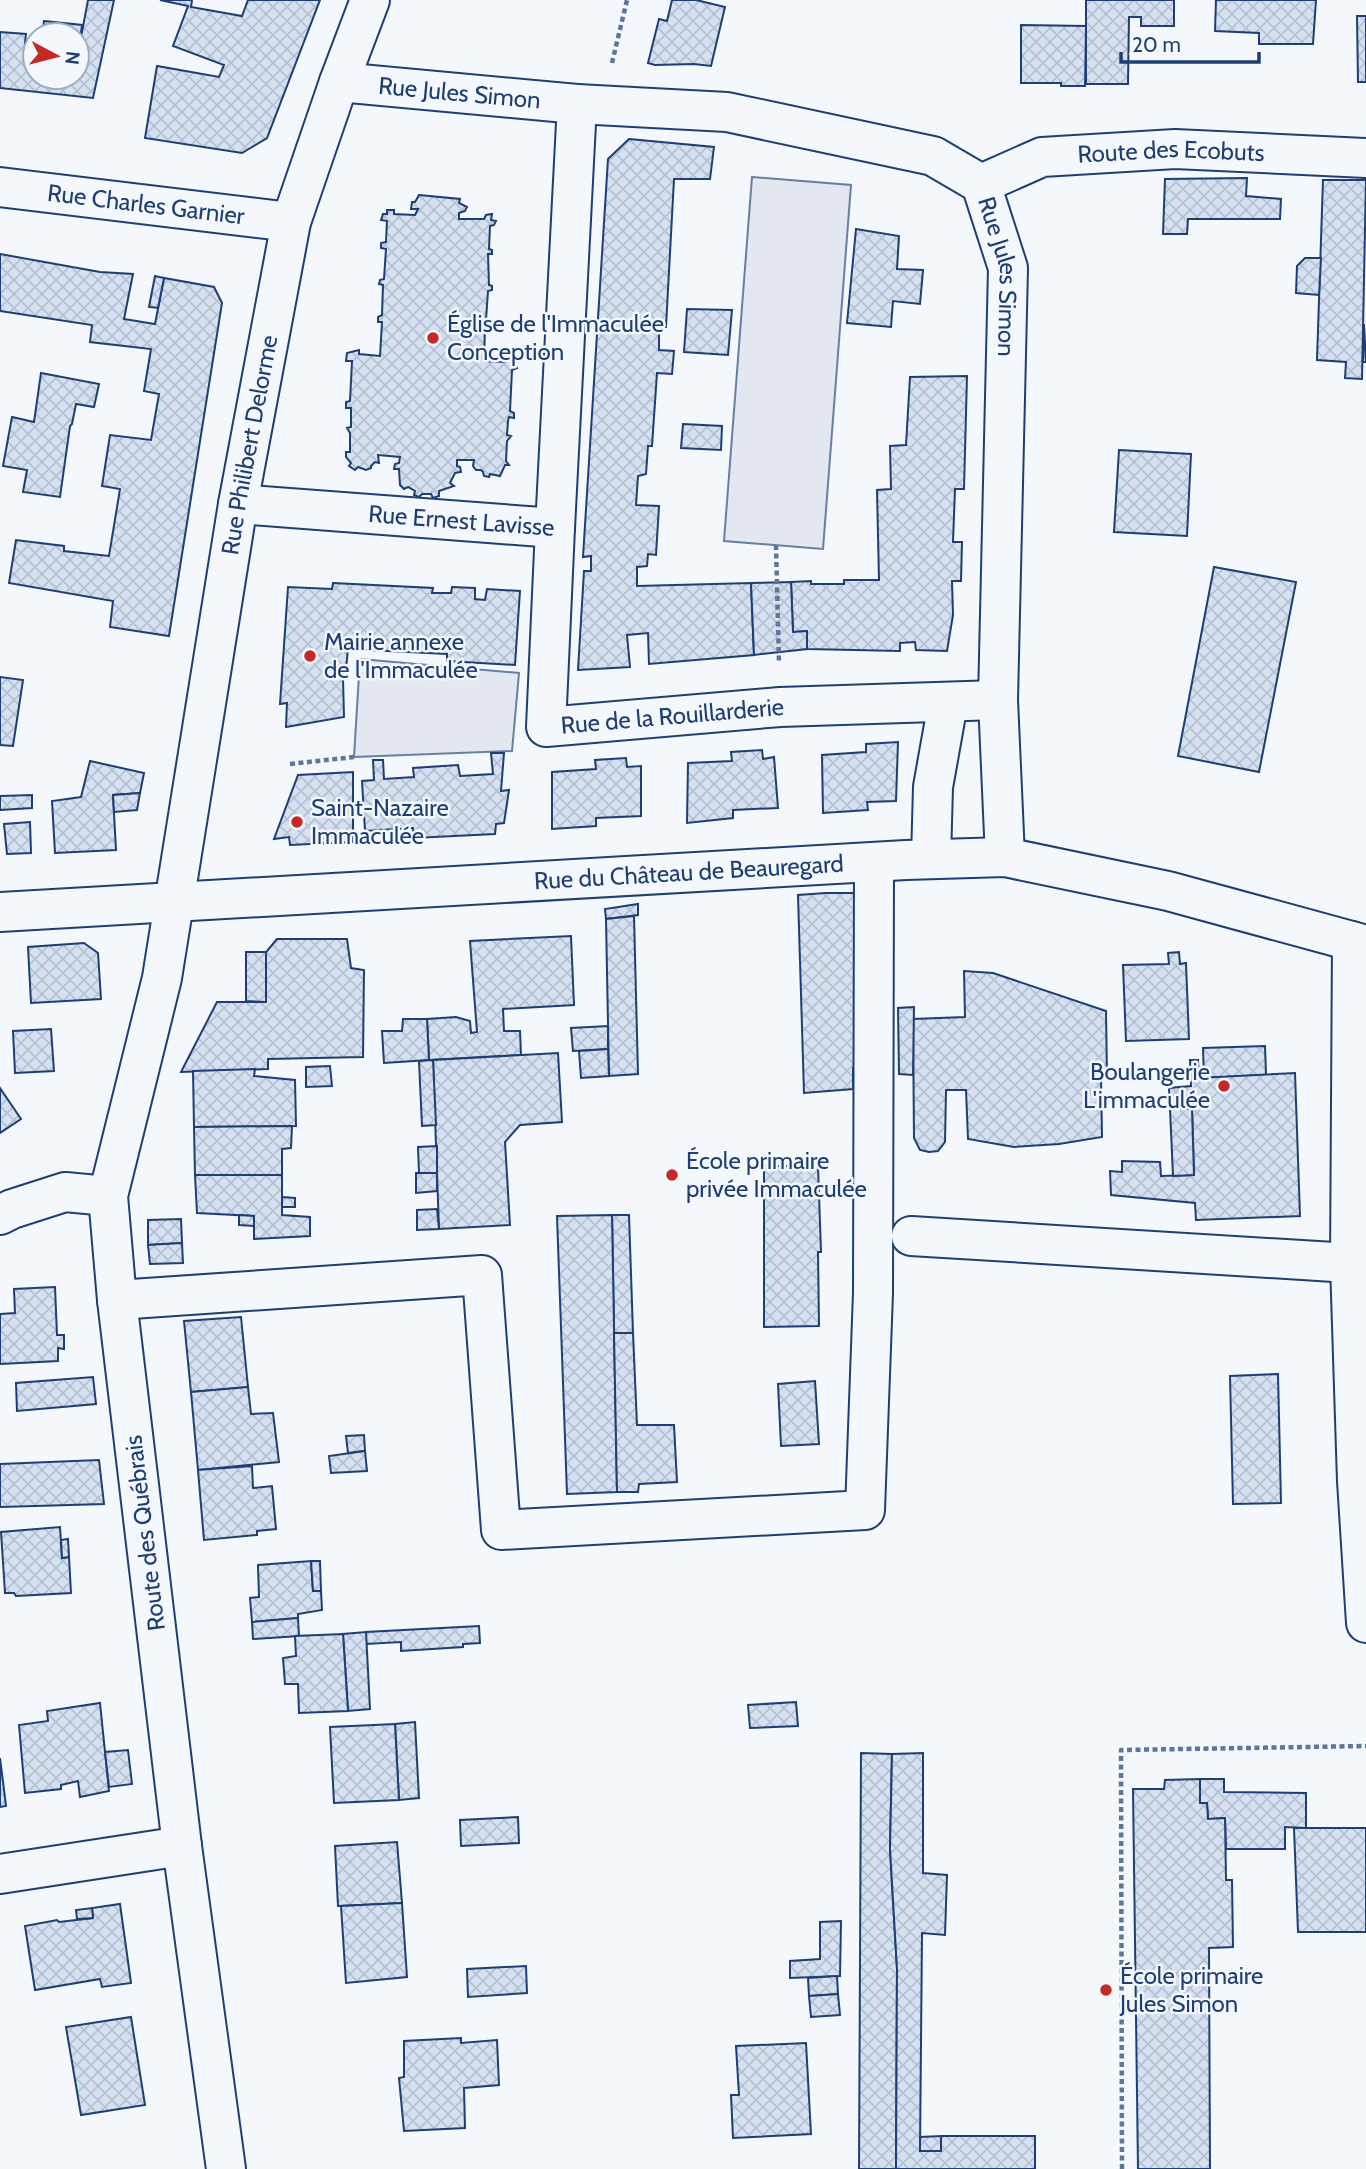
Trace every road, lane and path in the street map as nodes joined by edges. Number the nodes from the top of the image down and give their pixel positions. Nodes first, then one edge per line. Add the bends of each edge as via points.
1 (370, 0) edge
2 (627, 0) edge
3 (339, 82) junction
4 (593, 105) junction
5 (1366, 158) edge
6 (981, 184) junction
7 (0, 187) edge
8 (291, 222) junction
9 (238, 504) junction
10 (555, 528) junction
11 (776, 545) dead end
12 (998, 700) junction
13 (948, 703) junction
14 (780, 707) junction
15 (354, 757) dead end
16 (290, 764) dead end
17 (1005, 857) junction
18 (931, 859) junction
19 (874, 863) junction
20 (175, 901) junction
21 (0, 912) edge
22 (1359, 943) edge
23 (108, 1196) junction
24 (0, 1215) edge
25 (911, 1236) dead end
26 (1350, 1263) junction
27 (117, 1300) junction
28 (1362, 1480) edge
29 (1366, 1623) edge
30 (1366, 1746) edge
31 (182, 1846) junction
32 (0, 1874) edge
33 (226, 2169) edge
34 (1122, 2169) edge

1 - 3 street, Rue Philibert Delorme
2 - 4 path via 613,59
3 - 4 street, Rue Jules Simon
3 - 8 street, Rue Philibert Delorme
4 - 6 street, Rue Jules Simon via 727,112 933,156
4 - 10 street, Rue Ernest Lavisse
5 - 6 street, Route des Ecobuts via 1175,149 1042,157
6 - 12 street, Rue Jules Simon via 1008,268
7 - 8 street, Rue Charles Garnier
8 - 9 street, Rue Philibert Delorme
9 - 10 street, Rue Ernest Lavisse
9 - 20 street, Rue Philibert Delorme
10 - 14 street, Rue de la Rouillarderie via 546,727
11 - 14 path
12 - 13 street, Rue de la Rouillarderie
12 - 17 street, Rue Jules Simon
13 - 14 street, Rue de la Rouillarderie
13 - 18 street via 933,787
15 - 16 path
17 - 18 street, Rue du Château de Beauregard
17 - 22 street, Rue du Château de Beauregard via 1168,891
18 - 19 street, Rue du Château de Beauregard
19 - 20 street, Rue du Château de Beauregard
19 - 27 street via 873,1293 865,1510 501,1530 482,1275
20 - 21 street, Rue du Château de Beauregard
20 - 23 street, Route des Québrais via 162,978
22 - 26 street
23 - 24 street via 65,1192
23 - 27 street, Route des Québrais
25 - 26 street
26 - 28 street
27 - 31 street, Route des Québrais
28 - 29 street
30 - 34 path via 1121,1750
31 - 32 street
31 - 33 street, Route des Québrais

